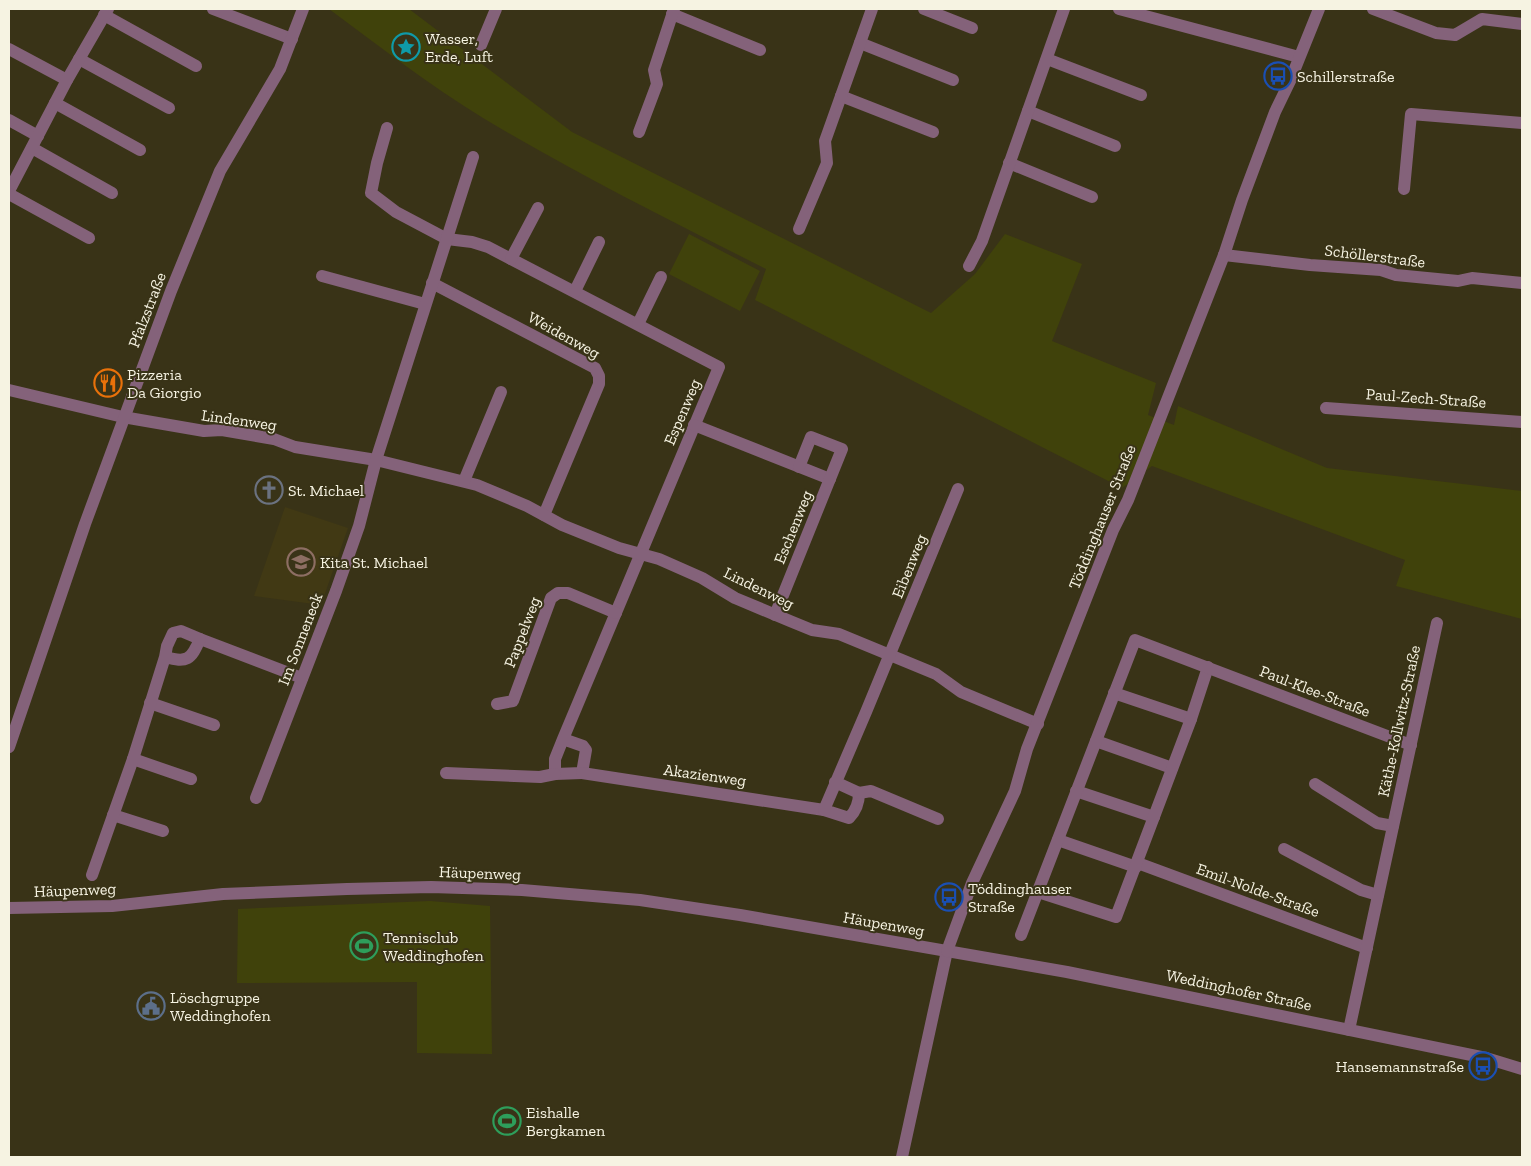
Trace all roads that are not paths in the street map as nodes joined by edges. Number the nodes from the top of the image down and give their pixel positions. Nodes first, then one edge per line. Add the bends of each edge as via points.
1 (213, 9) edge
2 (303, 9) edge
3 (496, 9) edge
4 (872, 9) edge
5 (924, 9) edge
6 (1064, 9) edge
7 (1119, 9) edge
8 (1319, 9) edge
9 (1374, 9) edge
10 (673, 11) edge
11 (106, 12) edge
12 (1522, 24) edge
13 (972, 28) dead end
14 (292, 39) junction
15 (860, 43) junction
16 (480, 45) dead end
17 (9, 49) edge
18 (760, 50) dead end
19 (1300, 57) junction
20 (79, 59) junction
21 (1047, 59) junction
22 (196, 66) dead end
23 (67, 80) junction
24 (953, 80) dead end
25 (1141, 95) dead end
26 (841, 96) junction
27 (55, 103) junction
28 (169, 108) dead end
29 (1028, 111) junction
30 (9, 120) edge
31 (1522, 123) edge
32 (387, 128) dead end
33 (639, 132) dead end
34 (933, 132) dead end
35 (38, 136) junction
36 (1115, 146) dead end
37 (32, 148) junction
38 (140, 150) dead end
39 (473, 157) dead end
40 (1009, 163) junction
41 (1404, 189) dead end
42 (9, 190) edge
43 (112, 193) dead end
44 (1092, 196) dead end
45 (538, 208) dead end
46 (799, 229) dead end
47 (89, 238) dead end
48 (447, 239) junction
49 (599, 242) dead end
50 (1224, 255) junction
51 (511, 259) junction
52 (969, 266) dead end
53 (322, 276) dead end
54 (661, 277) dead end
55 (432, 283) junction
56 (1522, 283) edge
57 (575, 291) junction
58 (425, 304) junction
59 (638, 324) junction
60 (9, 390) edge
61 (501, 392) dead end
62 (1326, 408) dead end
63 (123, 417) junction
64 (1522, 422) edge
65 (694, 425) junction
66 (376, 460) junction
67 (799, 467) junction
68 (830, 479) junction
69 (464, 481) junction
70 (958, 489) dead end
71 (544, 515) junction
72 (641, 554) junction
73 (616, 613) junction
74 (775, 615) junction
75 (1437, 623) dead end
76 (200, 639) junction
77 (890, 655) junction
78 (165, 657) junction
79 (1208, 667) junction
80 (302, 678) junction
81 (1114, 693) junction
82 (150, 703) junction
83 (497, 704) dead end
84 (1191, 719) junction
85 (1038, 724) junction
86 (214, 725) dead end
87 (563, 738) junction
88 (1096, 741) junction
89 (10, 742) edge
90 (1411, 745) junction
91 (133, 758) junction
92 (1172, 768) junction
93 (446, 773) dead end
94 (582, 773) junction
95 (555, 774) junction
96 (191, 779) dead end
97 (835, 782) junction
98 (1315, 784) dead end
99 (1076, 791) junction
100 (859, 793) junction
101 (256, 798) dead end
102 (824, 810) junction
103 (113, 815) junction
104 (1154, 817) junction
105 (938, 818) dead end
106 (1393, 826) junction
107 (163, 831) dead end
108 (1058, 840) junction
109 (1284, 849) dead end
110 (1137, 865) junction
111 (92, 875) dead end
112 (1038, 892) junction
113 (1378, 895) junction
114 (9, 908) edge
115 (1021, 935) dead end
116 (1367, 948) junction
117 (947, 951) junction
118 (1349, 1030) junction
119 (1522, 1069) edge
120 (902, 1157) edge

1 - 14 street
2 - 14 street, Pfalzstraße
3 - 16 street
4 - 15 street
5 - 13 street
6 - 21 street
7 - 19 street
8 - 19 street, Töddinghauser Straße
9 - 12 street via 1436,33 1455,35 1482,19
10 - 18 street
10 - 33 street via 654,70 657,84
11 - 20 street
11 - 22 street
14 - 63 street, Pfalzstraße via 280,69 220,171
15 - 24 street
15 - 26 street
17 - 23 street
19 - 50 street, Töddinghauser Straße via 1275,112
20 - 23 street
20 - 28 street
21 - 25 street
21 - 29 street
23 - 27 street
26 - 34 street
26 - 46 street via 824,141 827,163
27 - 35 street
27 - 38 street
29 - 36 street
29 - 40 street
30 - 35 street
31 - 41 street via 1411,114
32 - 48 street, Espenweg via 371,193 396,212
35 - 37 street
37 - 42 street
37 - 43 street
39 - 48 street
40 - 44 street
40 - 52 street via 982,241
42 - 47 street
45 - 51 street
48 - 51 street, Espenweg via 472,242
48 - 55 street
49 - 57 street
50 - 56 street, Schöllerstraße via 1458,281 1472,278
50 - 85 street, Töddinghauser Straße
51 - 57 street, Espenweg
53 - 58 street
54 - 59 street
55 - 58 street
55 - 71 street, Weidenweg via 595,368 599,376 599,384
57 - 59 street, Espenweg
58 - 66 street
59 - 65 street, Espenweg via 718,367
60 - 63 street, Lindenweg
61 - 69 street
62 - 64 street, Paul-Zech-Straße
63 - 66 street, Lindenweg via 204,431 222,430 274,439 295,447
63 - 89 street, Pfalzstraße
65 - 67 street, Eschenweg
65 - 72 street, Espenweg
66 - 69 street, Lindenweg
66 - 80 street, Im Sonneneck via 359,526
67 - 68 street, Eschenweg
67 - 68 street, Eschenweg via 811,437 827,443 842,449
68 - 74 street, Eschenweg
69 - 71 street, Lindenweg
70 - 77 street, Eibenweg
71 - 72 street, Lindenweg via 586,535
72 - 73 street
72 - 74 street, Lindenweg via 702,578 735,598
73 - 83 street, Pappelweg via 568,593 558,593 551,598 513,700
73 - 87 street
74 - 77 street, Lindenweg via 812,630 839,634
75 - 90 street, Käthe-Kollwitz-Straße
76 - 78 street via 188,658
76 - 78 street via 181,631 173,633
76 - 80 street
77 - 85 street, Lindenweg via 936,674 960,692
77 - 97 street
78 - 82 street
79 - 81 street, Paul-Klee-Straße via 1134,640
79 - 84 street
79 - 90 street, Paul-Klee-Straße
80 - 101 street, Im Sonneneck
81 - 84 street
81 - 88 street
82 - 86 street
82 - 91 street
84 - 92 street
85 - 117 street, Töddinghauser Straße via 1027,749 1020,779 972,883
87 - 94 street via 586,750
87 - 95 street via 555,759
88 - 92 street
88 - 99 street
90 - 106 street, Käthe-Kollwitz-Straße
91 - 96 street
91 - 103 street
92 - 104 street
93 - 95 street, Akazienweg via 540,777
94 - 95 street, Akazienweg
94 - 102 street, Akazienweg
97 - 100 street
97 - 102 street
98 - 106 street, Käthe-Kollwitz-Straße via 1377,823
99 - 104 street
99 - 108 street
100 - 102 street, Akazienweg via 849,818
100 - 105 street via 871,791
103 - 107 street
103 - 111 street
104 - 110 street
106 - 113 street, Käthe-Kollwitz-Straße
108 - 110 street, Emil-Nolde-Straße
108 - 112 street
109 - 113 street via 1361,890
110 - 112 street via 1116,918
110 - 116 street, Emil-Nolde-Straße
112 - 115 street
113 - 116 street, Käthe-Kollwitz-Straße
114 - 117 street, Häupenweg via 112,906 222,894 347,889 522,890 640,900
116 - 118 street, Käthe-Kollwitz-Straße
117 - 118 street, Weddinghofer Straße via 1067,972
117 - 120 street, Töddinghauser Straße
118 - 119 street, Weddinghofer Straße via 1486,1058

